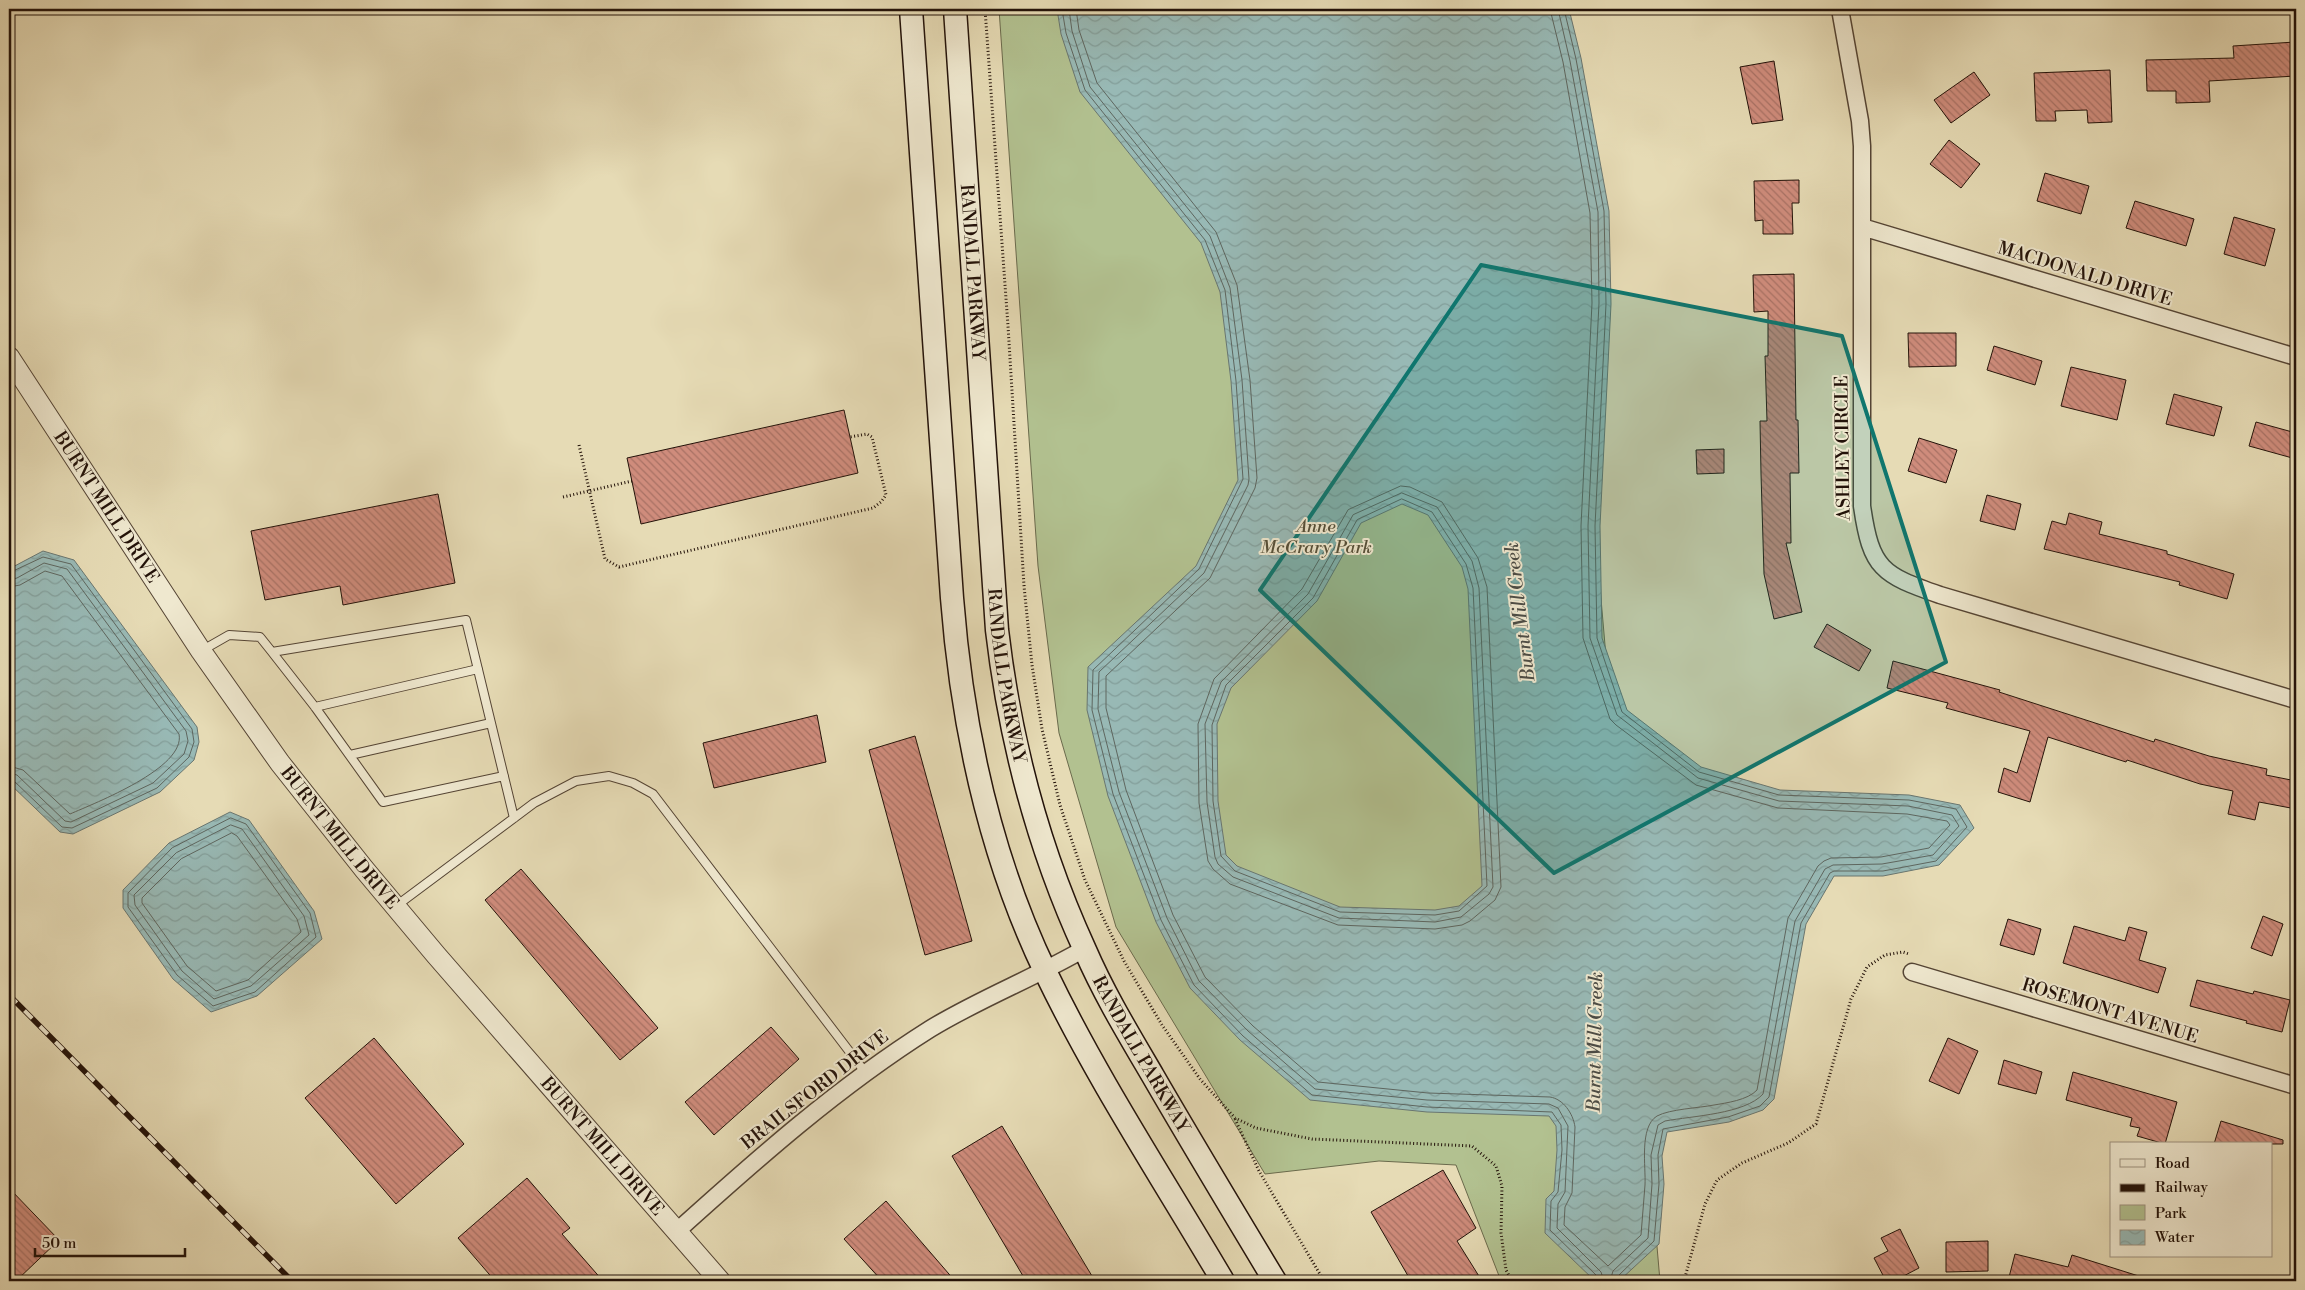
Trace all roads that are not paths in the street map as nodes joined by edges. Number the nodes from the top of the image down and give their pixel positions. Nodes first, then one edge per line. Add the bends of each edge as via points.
1 (911, 9) edge
2 (955, 9) edge
3 (1840, 9) edge
4 (1862, 227) junction
5 (9, 357) edge
6 (2296, 357) edge
7 (201, 651) junction
8 (272, 652) junction
9 (478, 669) junction
10 (2296, 700) edge
11 (315, 707) junction
12 (491, 723) junction
13 (350, 755) junction
14 (504, 776) junction
15 (514, 818) junction
16 (395, 906) junction
17 (1084, 949) junction
18 (1045, 972) junction
19 (1912, 972) dead end
20 (865, 1072) junction
21 (2296, 1086) edge
22 (676, 1232) junction
23 (720, 1281) edge
24 (1222, 1281) edge
25 (1275, 1281) edge

1 - 18 main road via 956,654 971,745 994,834
2 - 17 main road, RANDALL PARKWAY via 1001,667 1012,732 1030,802
3 - 4 street, ASHLEY CIRCLE via 1860,121
4 - 6 street, MACDONALD DRIVE
4 - 10 street, ASHLEY CIRCLE via 1862,506 1874,559 1900,580 1940,595
5 - 7 street, BURNT MILL DRIVE
7 - 8 lane via 229,635 260,637
7 - 16 street, BURNT MILL DRIVE via 280,763
8 - 9 lane via 466,620
8 - 11 lane
9 - 11 lane
9 - 12 lane
11 - 13 lane
12 - 13 lane
12 - 14 lane
13 - 14 lane via 383,802
14 - 15 lane
15 - 16 lane
15 - 20 lane via 534,802 576,781 609,776 653,794
16 - 22 street, BURNT MILL DRIVE
17 - 18 street, BRAILSFORD DRIVE
17 - 25 main road, RANDALL PARKWAY via 1116,1012
18 - 20 street, BRAILSFORD DRIVE via 933,1028
18 - 24 main road
19 - 21 street, ROSEMONT AVENUE
20 - 22 street, BRAILSFORD DRIVE via 731,1182
22 - 23 street, BURNT MILL DRIVE

